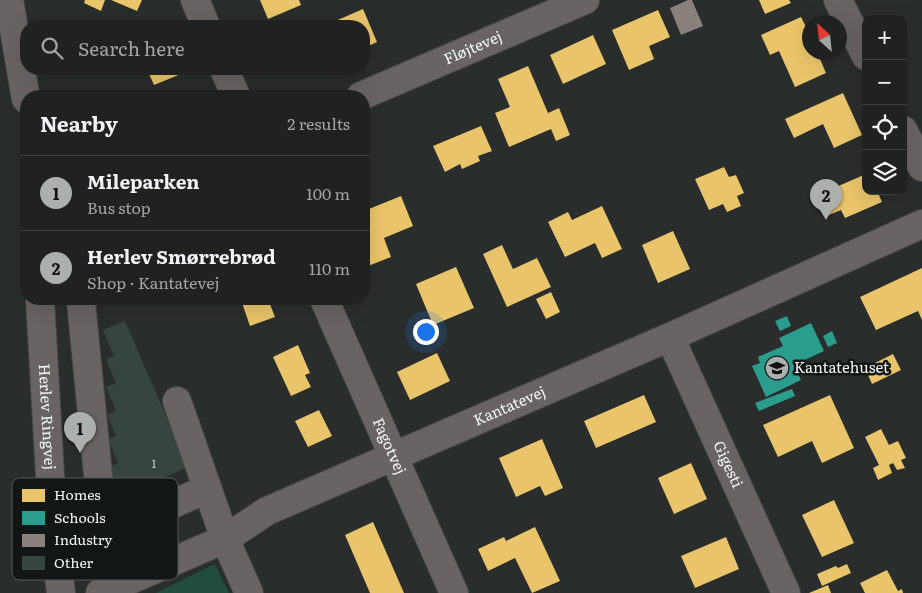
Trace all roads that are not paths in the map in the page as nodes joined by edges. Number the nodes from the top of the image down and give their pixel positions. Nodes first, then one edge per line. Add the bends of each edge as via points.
1 (9, 0) edge
2 (194, 0) edge
3 (585, 0) edge
4 (838, 0) edge
5 (203, 20) edge
6 (862, 48) edge
7 (20, 64) edge
8 (22, 75) edge
9 (227, 75) edge
10 (24, 90) edge
11 (233, 90) edge
12 (370, 92) edge
13 (907, 138) edge
14 (922, 167) edge
15 (922, 224) edge
16 (40, 305) edge
17 (81, 305) edge
18 (327, 305) edge
19 (670, 337) junction
20 (177, 401) dead end
21 (393, 457) junction
22 (50, 478) edge
23 (98, 478) edge
24 (207, 489) junction
25 (178, 502) edge
26 (225, 539) junction
27 (178, 559) edge
28 (59, 580) edge
29 (130, 580) edge
30 (61, 593) edge
31 (100, 593) edge
32 (249, 593) edge
33 (454, 593) edge
34 (786, 593) edge

1 - 7 main road
2 - 5 street
3 - 12 street, Fløjtevej
4 - 6 street
8 - 10 main road
9 - 11 street
13 - 14 street
15 - 19 street, Kantatevej
16 - 22 main road, Herlev Ringvej
17 - 23 street
18 - 21 street, Fagotvej
19 - 21 street, Kantatevej
19 - 34 street, Gigesti
20 - 24 street
21 - 26 street, Kantatevej via 268,511
21 - 33 street, Fagotvej
24 - 25 street
24 - 26 street
26 - 27 street, Kantatevej
26 - 32 street
28 - 30 main road, Herlev Ringvej
29 - 31 street, Kantatevej

